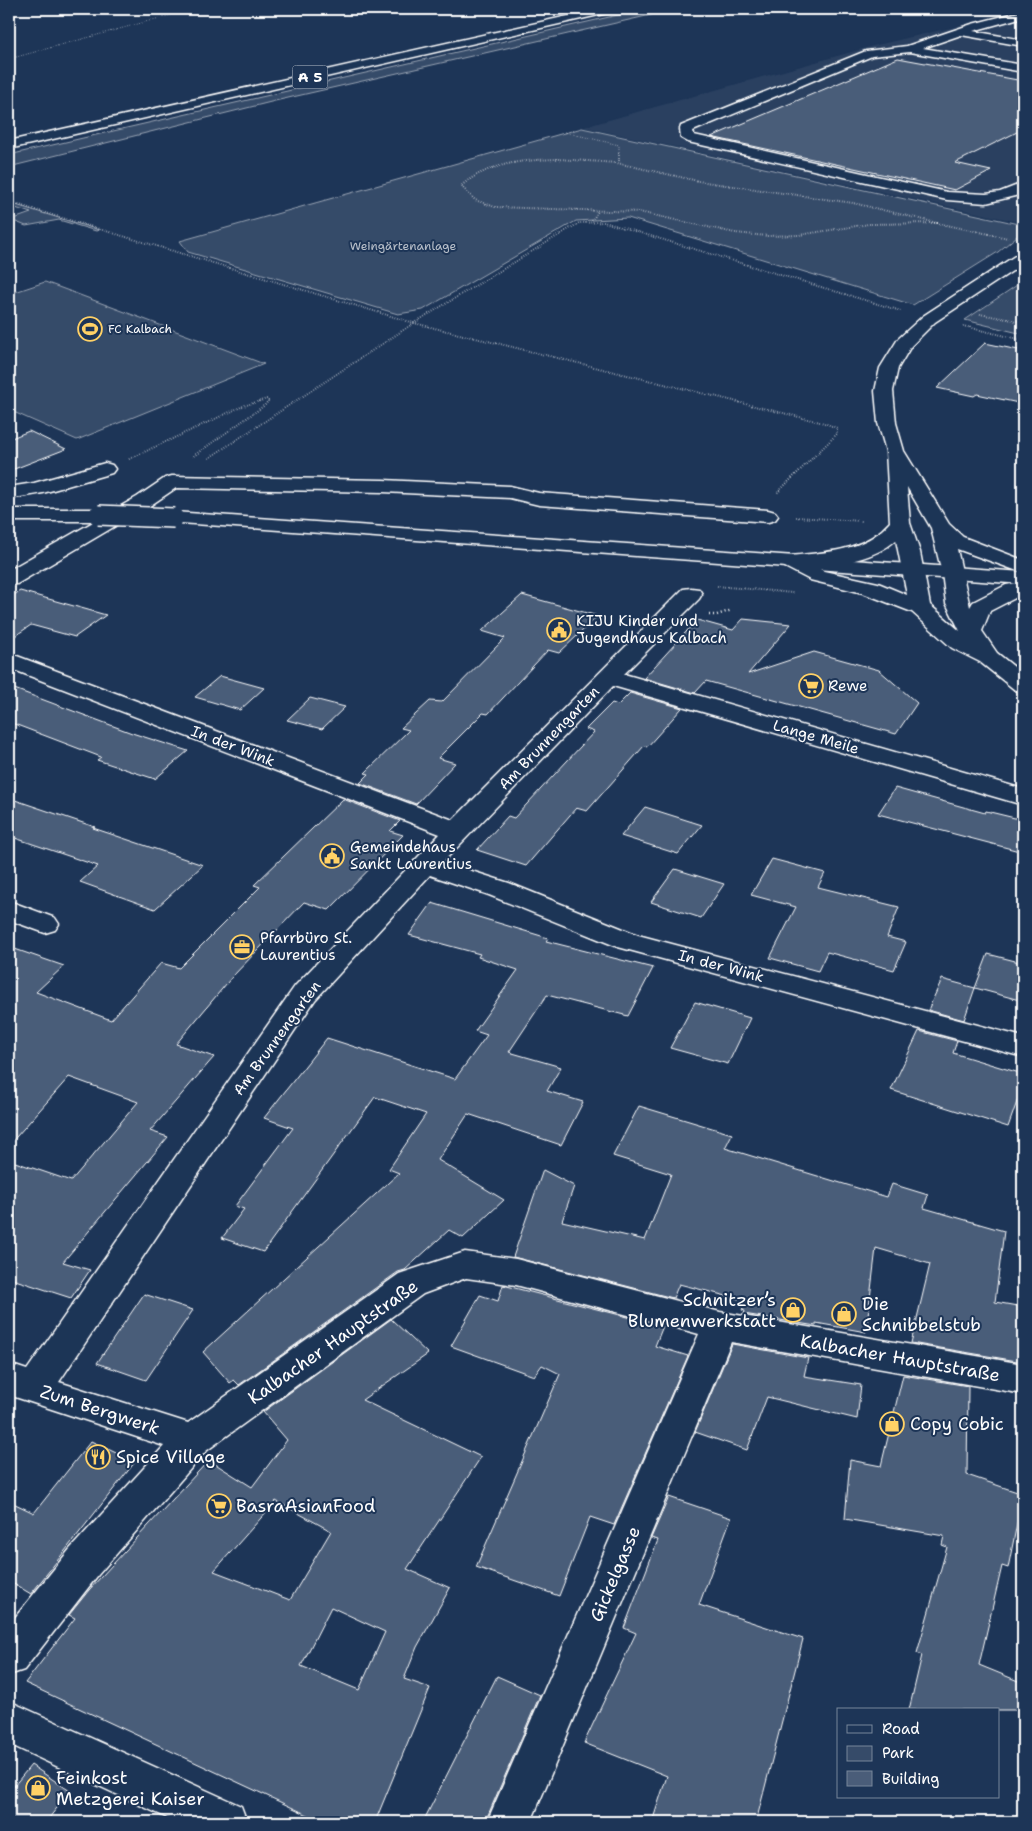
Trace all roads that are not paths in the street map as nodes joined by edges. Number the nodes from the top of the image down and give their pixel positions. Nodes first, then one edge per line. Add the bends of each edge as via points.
1 (565, 9) edge
2 (612, 9) edge
3 (1023, 14) edge
4 (960, 32) junction
5 (976, 35) junction
6 (1023, 43) edge
7 (909, 48) junction
8 (939, 54) junction
9 (1023, 69) edge
10 (9, 133) edge
11 (9, 146) edge
12 (1023, 187) edge
13 (1023, 257) edge
14 (895, 451) junction
15 (105, 469) road end
16 (9, 493) edge
17 (9, 515) edge
18 (768, 516) road end
19 (900, 523) junction
20 (941, 528) junction
21 (790, 562) junction
22 (1023, 567) edge
23 (914, 571) junction
24 (953, 573) junction
25 (1023, 578) edge
26 (9, 579) edge
27 (1023, 588) edge
28 (692, 594) road end
29 (920, 607) junction
30 (971, 631) junction
31 (988, 657) junction
32 (9, 660) edge
33 (608, 677) junction
34 (1023, 685) edge
35 (1023, 796) edge
36 (457, 832) junction
37 (426, 865) junction
38 (9, 910) edge
39 (45, 924) dead end
40 (1023, 1047) edge
41 (720, 1326) junction
42 (1023, 1379) edge
43 (21, 1384) edge
44 (192, 1440) junction
45 (9, 1656) edge
46 (9, 1722) edge
47 (224, 1822) edge
48 (509, 1822) edge

1 - 10 main road, A 5
2 - 11 main road, A 5
3 - 4 main road
4 - 5 main road
4 - 7 main road
5 - 6 main road
5 - 8 main road
7 - 8 main road
7 - 12 main road via 870,53 686,129 688,138 947,196 1008,196
8 - 9 main road
13 - 14 main road via 929,319 904,343 889,368 884,391 887,423
14 - 19 main road
14 - 20 main road
15 - 16 main road via 36,489
17 - 21 main road, bridge via 174,518
18 - 26 main road via 539,499 510,492 172,482
19 - 21 main road via 884,540 863,550
19 - 23 main road
20 - 22 main road via 956,541
20 - 24 main road
21 - 23 main road
21 - 29 main road via 817,576 870,588
23 - 24 main road
23 - 29 main road
24 - 25 main road
24 - 30 main road via 957,603
27 - 30 main road via 981,607
28 - 33 main road, Am Brunnengarten
29 - 31 main road via 960,642
30 - 31 main road
31 - 34 main road
32 - 36 main road, In der Wink
33 - 35 main road, Lange Meile
33 - 36 main road, Am Brunnengarten
36 - 37 main road, Am Brunnengarten
37 - 40 main road, In der Wink via 499,889 628,941
37 - 43 main road, Am Brunnengarten via 305,994
38 - 39 main road
41 - 42 main road, Kalbacher Hauptstraße
41 - 44 main road, Kalbacher Hauptstraße via 516,1272 465,1265 411,1284
41 - 48 main road, Gickelgasse
43 - 44 main road, Zum Bergwerk
44 - 45 main road, Kalbacher Hauptstraße via 84,1562
46 - 47 main road

